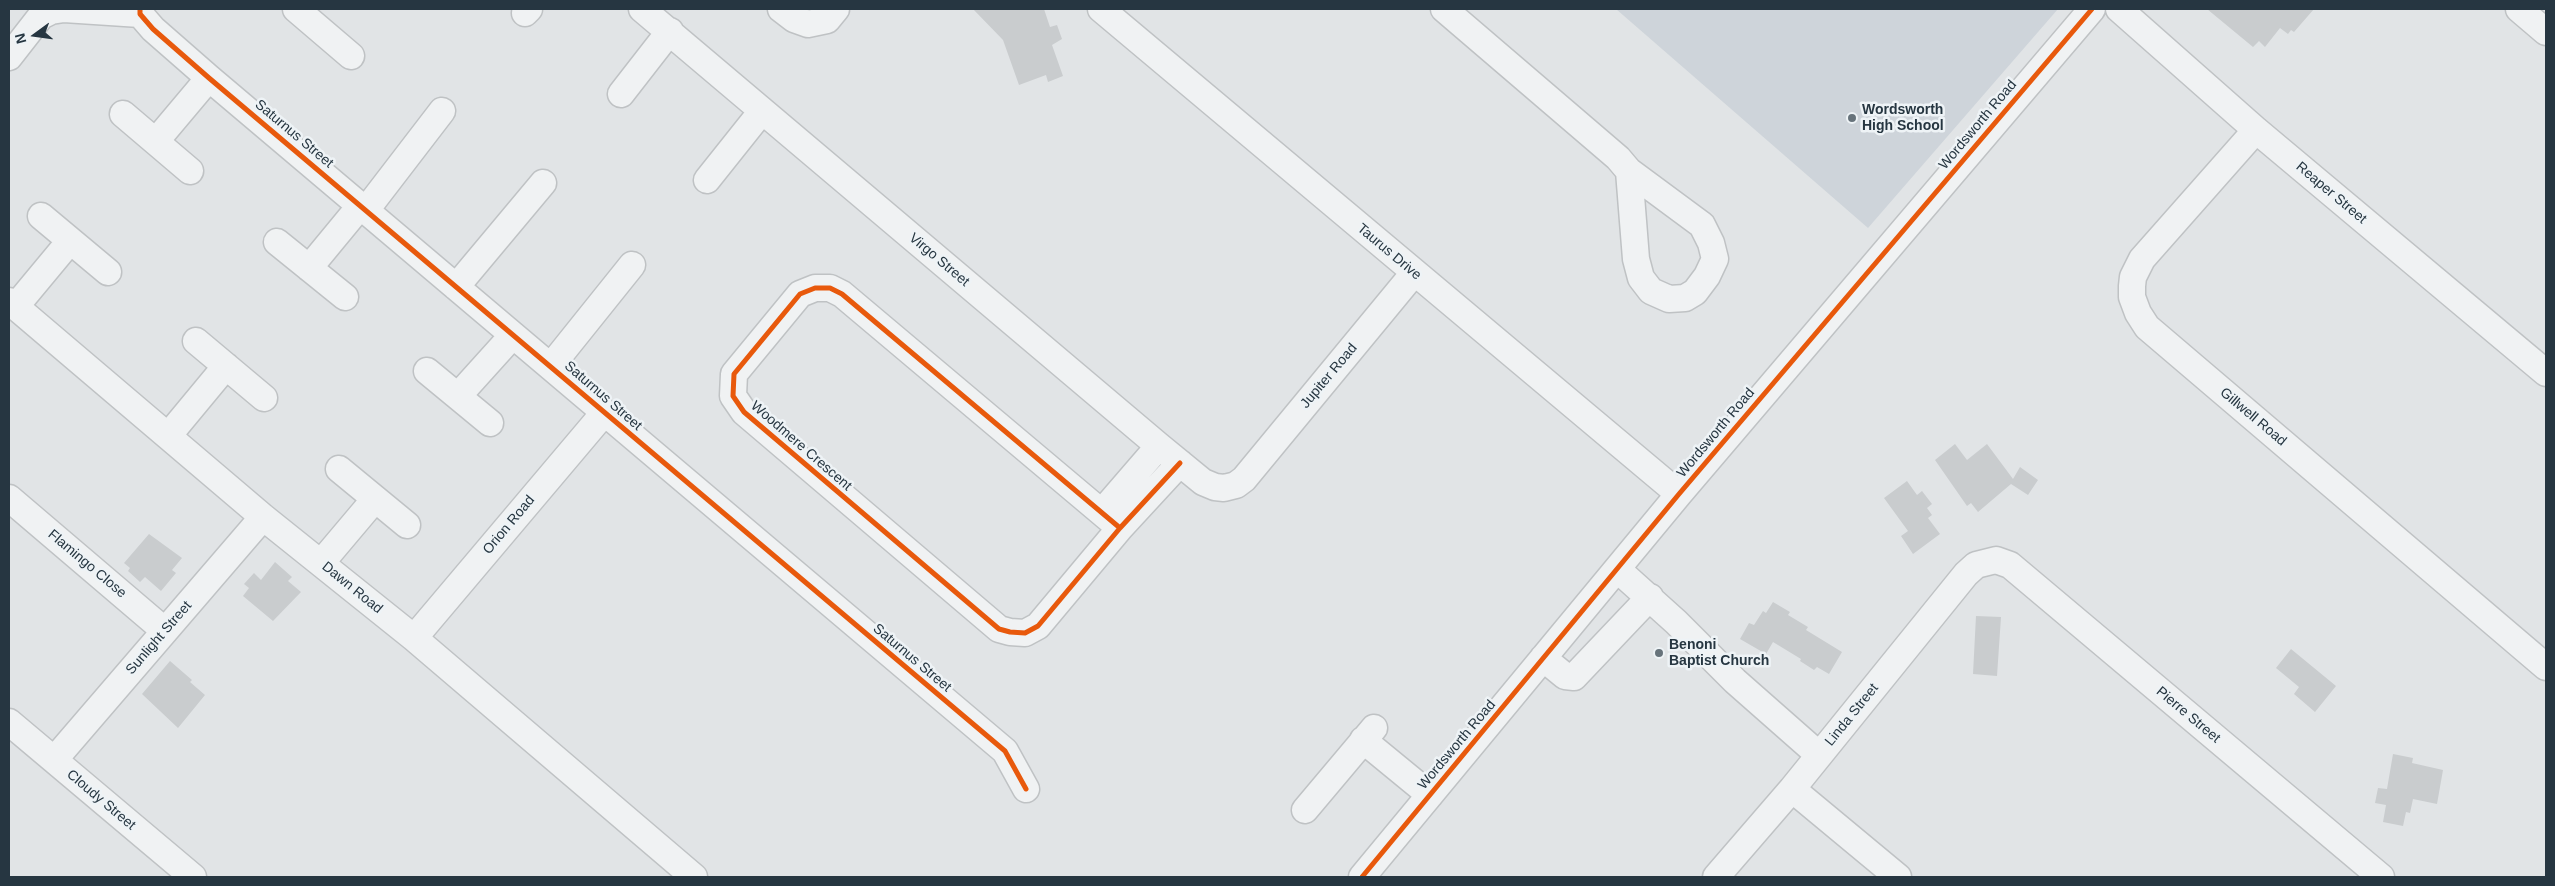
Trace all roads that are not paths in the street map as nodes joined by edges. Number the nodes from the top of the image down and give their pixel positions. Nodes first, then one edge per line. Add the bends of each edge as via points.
1 (296, 9) edge
2 (642, 9) edge
3 (781, 9) edge
4 (836, 9) edge
5 (1101, 9) edge
6 (1444, 9) edge
7 (2092, 9) edge
8 (2119, 9) edge
9 (2519, 9) edge
10 (145, 17) edge
11 (670, 31) junction
12 (2546, 32) edge
13 (9, 56) edge
14 (351, 56) dead end
15 (209, 78) junction
16 (621, 94) dead end
17 (762, 110) junction
18 (442, 111) dead end
19 (123, 114) dead end
20 (2256, 130) junction
21 (156, 141) junction
22 (190, 171) dead end
23 (1629, 171) junction
24 (707, 180) dead end
25 (544, 183) dead end
26 (363, 208) junction
27 (42, 216) dead end
28 (70, 241) junction
29 (277, 242) dead end
30 (632, 265) dead end
31 (309, 268) junction
32 (108, 272) dead end
33 (1414, 273) junction
34 (456, 287) junction
35 (345, 297) dead end
36 (12, 303) edge
37 (513, 335) junction
38 (196, 341) dead end
39 (226, 366) junction
40 (550, 366) junction
41 (427, 371) dead end
42 (2546, 373) edge
43 (458, 396) junction
44 (264, 398) dead end
45 (604, 413) junction
46 (490, 423) dead end
47 (168, 436) junction
48 (1159, 446) junction
49 (1180, 463) junction
50 (339, 469) dead end
51 (1244, 478) joint
52 (1679, 494) junction
53 (9, 498) edge
54 (375, 499) junction
55 (263, 517) junction
56 (1111, 520) junction
57 (407, 525) dead end
58 (1992, 560) joint
59 (320, 563) junction
60 (1617, 569) junction
61 (1650, 597) junction
62 (165, 631) junction
63 (414, 638) junction
64 (1544, 658) junction
65 (2546, 666) edge
66 (9, 722) edge
67 (1819, 755) junction
68 (54, 760) junction
69 (1026, 789) dead end
70 (1792, 789) junction
71 (1430, 796) junction
72 (1305, 810) dead end
73 (193, 877) edge
74 (694, 877) edge
75 (1362, 877) edge
76 (1716, 877) edge
77 (1898, 877) edge
78 (2380, 877) edge

1 - 14 street
2 - 11 street, Virgo Street
3 - 4 street via 808,24 827,20
5 - 33 street, Taurus Drive
6 - 23 street
7 - 52 street, Wordsworth Road
8 - 20 street, Reaper Street
9 - 12 street
10 - 13 street via 64,9 50,11 41,16
10 - 15 street, Saturnus Street
11 - 16 street
11 - 17 street, Virgo Street
15 - 21 street
15 - 26 street, Saturnus Street
17 - 24 street
17 - 48 street, Virgo Street
18 - 26 street
19 - 21 street
20 - 42 street, Reaper Street
20 - 65 street, Gillwell Road via 2142,259 2132,286 2132,298 2138,313 2147,327
21 - 22 street
23 - 23 street via 1702,225 1712,242 1715,259 1707,276 1695,292 1685,298 1669,299 1652,291 1641,278 1636,259
25 - 34 street
26 - 31 street
26 - 34 street, Saturnus Street
27 - 28 street
28 - 32 street
28 - 36 street
29 - 31 street
30 - 40 street
31 - 35 street
33 - 51 street, Jupiter Road
33 - 52 street, Taurus Drive
34 - 37 street, Saturnus Street
36 - 47 street, Dawn Road
37 - 40 street, Saturnus Street
37 - 43 street
38 - 39 street
39 - 44 street
39 - 47 street
40 - 45 street, Saturnus Street
41 - 43 street
43 - 46 street
45 - 63 street, Orion Road
45 - 69 street, Saturnus Street via 1005,751
47 - 55 street, Dawn Road
48 - 49 street, Virgo Street
48 - 56 street, Woodmere Crescent
49 - 51 street, Virgo Street via 1203,482 1215,487 1236,485
49 - 56 street, Woodmere Crescent
50 - 54 street
52 - 60 street, Wordsworth Road
53 - 62 street, Flamingo Close
54 - 57 street
54 - 59 street
55 - 59 street, Dawn Road
55 - 62 street, Sunlight Street
56 - 56 street, Woodmere Crescent via 1038,626 1025,633 999,629 744,412 733,396 734,374 800,294 815,288 830,288 842,294
58 - 67 street, Linda Street via 1976,565 1966,574
58 - 78 street, Pierre Street via 2010,565
59 - 63 street, Dawn Road
60 - 61 street
60 - 64 street, Wordsworth Road
61 - 64 street via 1574,677 1565,676
61 - 67 street via 1735,681
62 - 68 street, Sunlight Street
63 - 74 street, Dawn Road
64 - 71 street, Wordsworth Road
66 - 68 street, Cloudy Street
67 - 70 street, Linda Street
68 - 73 street, Cloudy Street
70 - 76 street, Linda Street
70 - 77 street
71 - 72 street via 1368,734
71 - 75 street, Wordsworth Road

